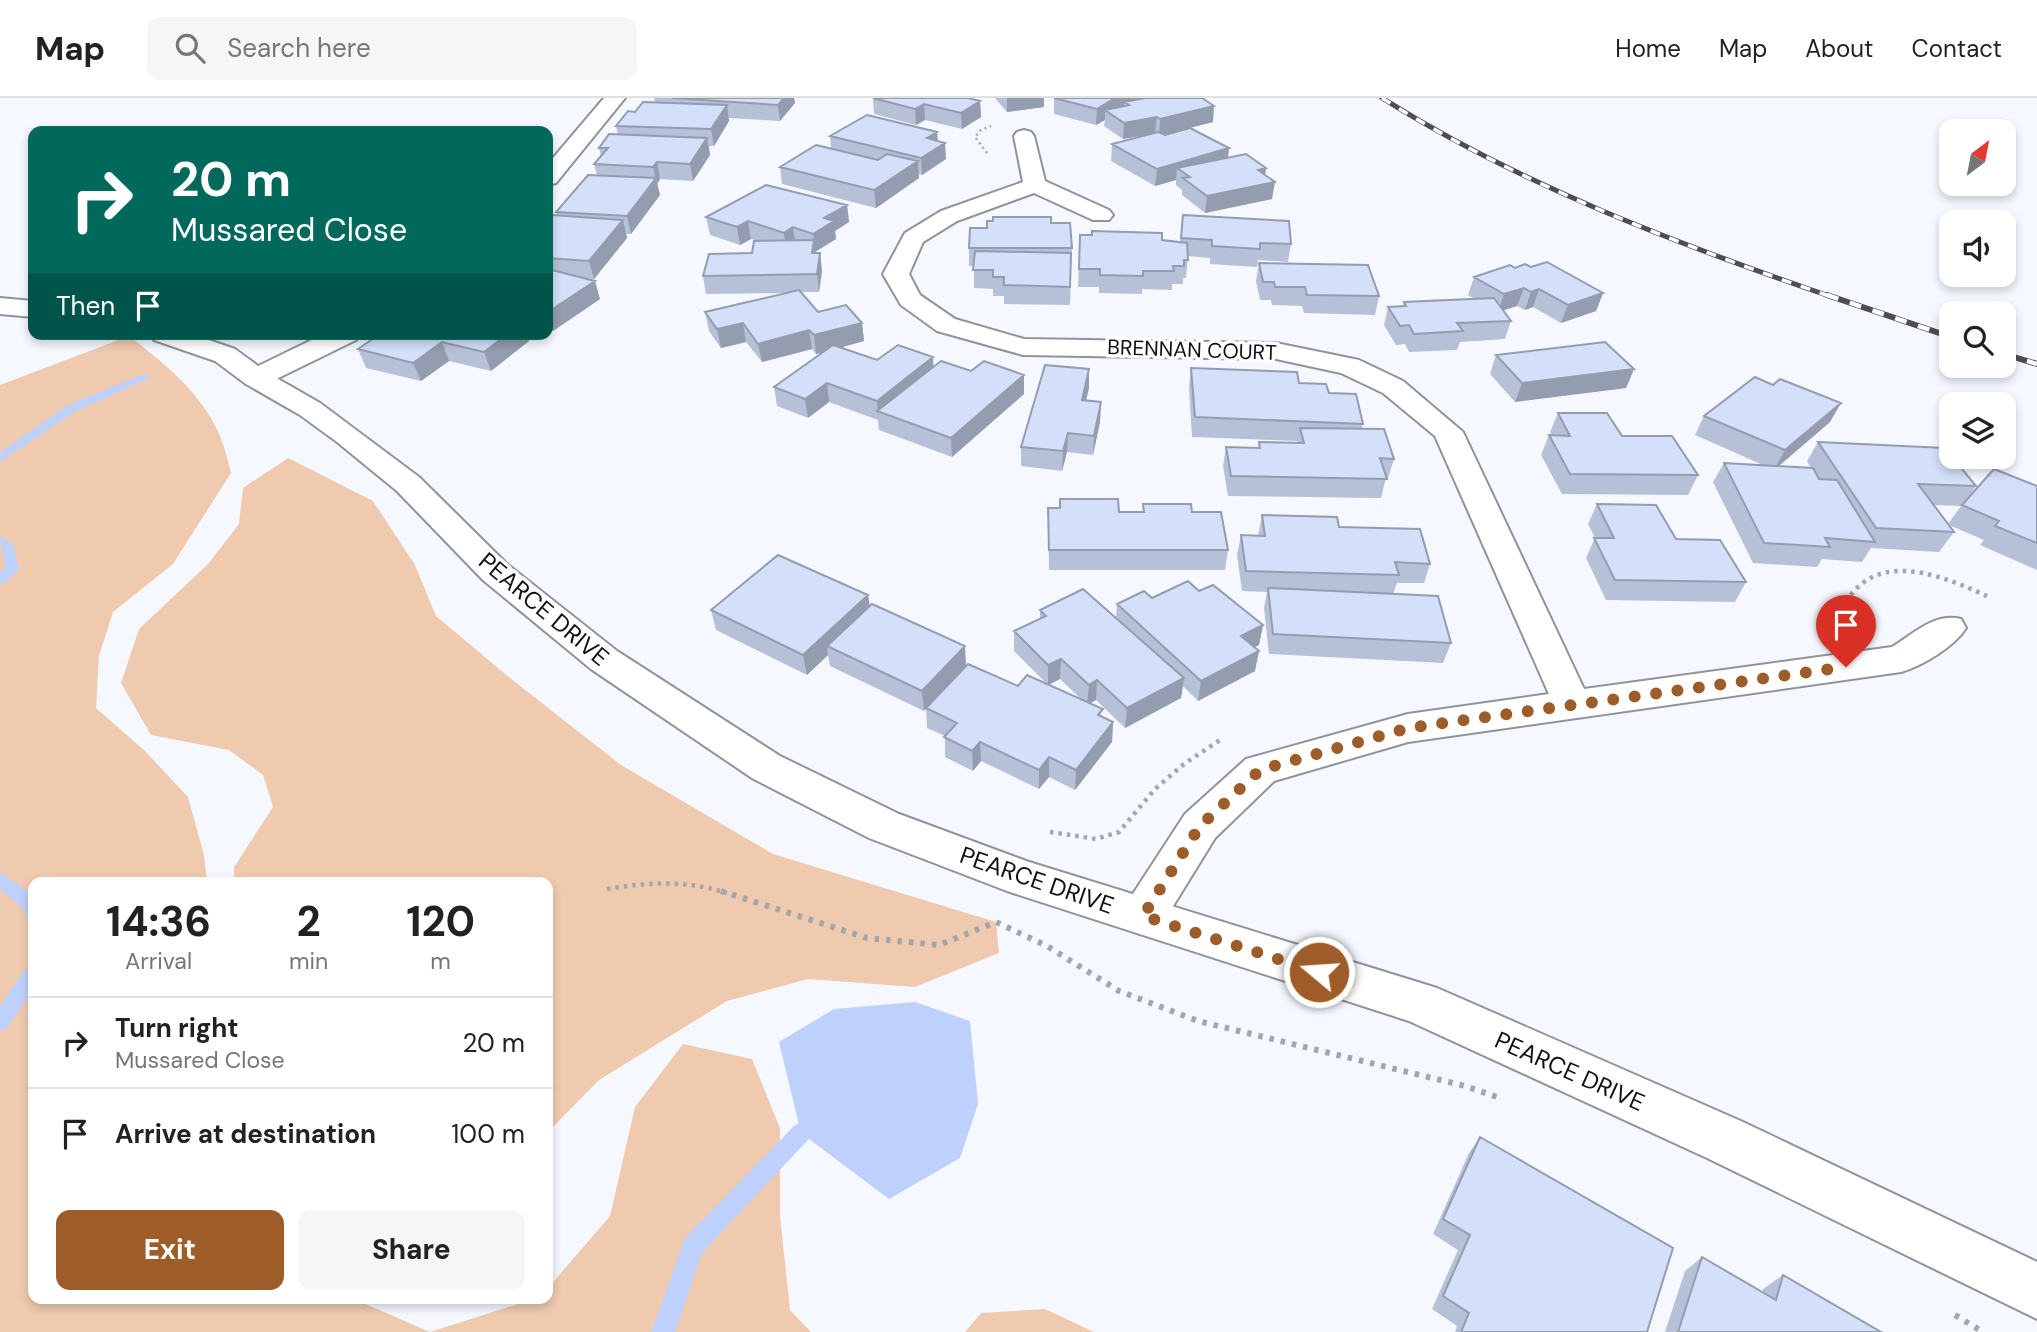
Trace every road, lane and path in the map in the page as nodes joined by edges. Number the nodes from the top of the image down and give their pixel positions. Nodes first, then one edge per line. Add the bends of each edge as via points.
1 (615, 98) edge
2 (994, 124) dead end
3 (1024, 136) dead end
4 (992, 158) dead end
5 (553, 172) edge
6 (1035, 185) junction
7 (1101, 215) dead end
8 (0, 306) edge
9 (28, 309) edge
10 (181, 340) edge
11 (334, 340) edge
12 (256, 378) junction
13 (1989, 597) dead end
14 (1948, 628) dead end
15 (1827, 630) dead end
16 (1573, 706) junction
17 (1227, 737) dead end
18 (1049, 832) dead end
19 (607, 889) dead end
20 (1143, 916) junction
21 (1504, 1100) dead end
22 (2037, 1291) edge
23 (1948, 1311) dead end
24 (1983, 1332) edge

1 - 5 street
2 - 4 path via 975,137
3 - 6 street
6 - 7 street
6 - 16 street, BRENNAN COURT via 949,216 913,238 896,274 910,300 946,325 1023,347 1276,351 1349,366 1393,387 1448,432
8 - 9 street
10 - 12 street, PEARCE DRIVE via 225,355
11 - 12 street
12 - 20 street, PEARCE DRIVE via 310,409 408,484 495,572 604,660 766,767 884,826 1022,878
13 - 15 path via 1949,579 1914,572 1883,573 1860,584 1836,624
14 - 16 street via 1900,659
16 - 20 street via 1408,728 1260,770 1200,826
17 - 18 path via 1165,780 1119,832 1096,839
19 - 21 path via 648,882 708,887 867,938 939,945 996,922 1048,946 1119,991 1198,1021 1465,1086
20 - 22 street, PEARCE DRIVE via 1420,1003 1725,1140
23 - 24 path

